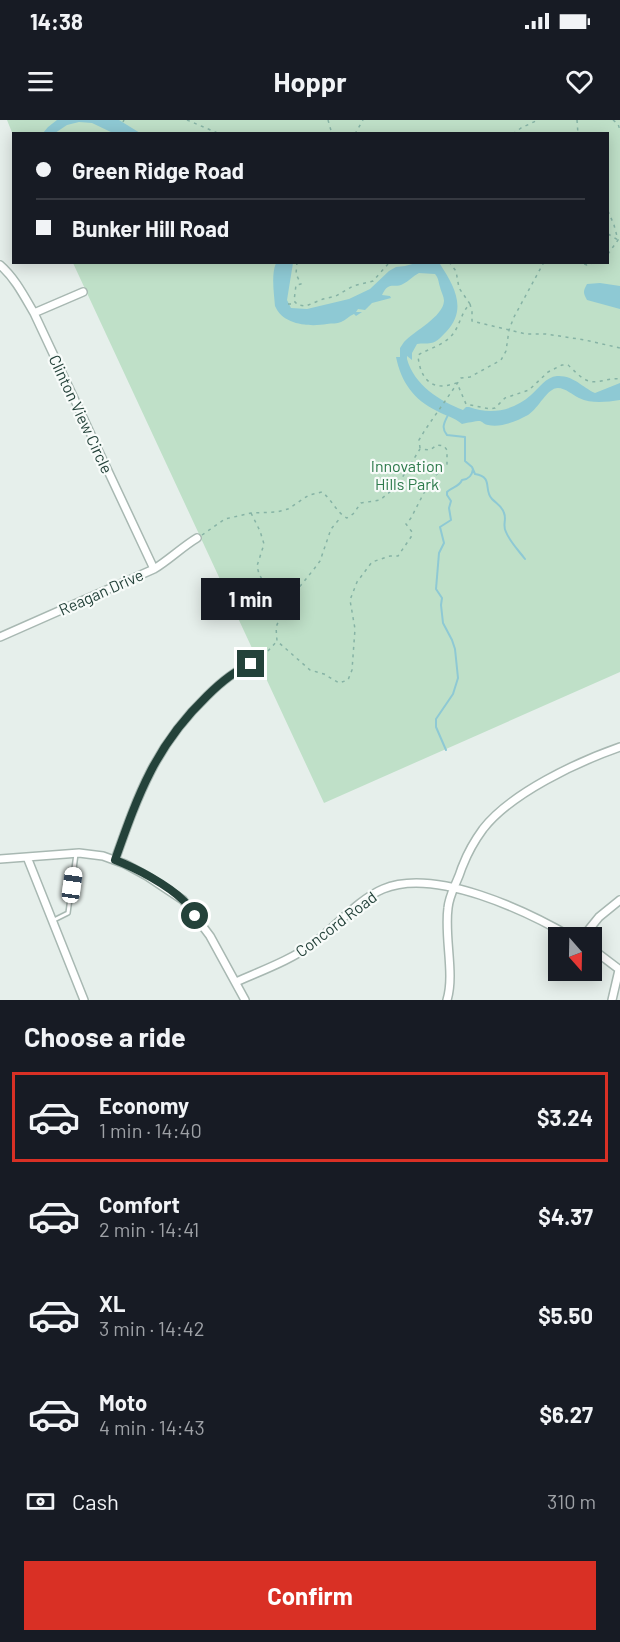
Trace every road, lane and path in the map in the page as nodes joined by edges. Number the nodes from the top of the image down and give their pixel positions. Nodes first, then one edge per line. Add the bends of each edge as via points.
1 (187, 120) edge
2 (538, 120) edge
3 (613, 120) edge
4 (521, 128) junction
5 (620, 130) edge
6 (215, 132) edge
7 (516, 132) edge
8 (523, 132) edge
9 (609, 213) edge
10 (619, 241) edge
11 (609, 253) edge
12 (297, 264) edge
13 (388, 264) edge
14 (451, 264) edge
15 (543, 264) edge
16 (0, 265) edge
17 (83, 292) dead end
18 (288, 304) dead end
19 (296, 304) junction
20 (470, 304) junction
21 (33, 313) junction
22 (509, 330) junction
23 (620, 348) edge
24 (620, 379) edge
25 (457, 383) junction
26 (420, 448) junction
27 (251, 513) junction
28 (342, 516) junction
29 (197, 538) joint
30 (154, 569) junction
31 (280, 610) junction
32 (0, 637) edge
33 (277, 640) junction
34 (251, 664) joint
35 (620, 747) edge
36 (76, 853) junction
37 (27, 857) junction
38 (0, 859) edge
39 (115, 860) junction
40 (453, 888) junction
41 (620, 900) edge
42 (52, 921) junction
43 (555, 927) edge
44 (591, 927) edge
45 (602, 956) edge
46 (620, 970) edge
47 (236, 982) junction
48 (84, 1000) edge
49 (245, 1000) edge
50 (447, 1000) edge
51 (612, 1000) edge

1 - 6 path
2 - 4 path
3 - 5 path
4 - 7 path
4 - 8 path
9 - 10 path
10 - 11 path
12 - 19 path via 301,284 295,289
13 - 19 path via 373,281 306,306
14 - 20 path
15 - 22 path
16 - 21 street, Clinton View Circle via 17,284
17 - 21 street
18 - 19 path
20 - 22 path via 472,321
20 - 25 path via 449,339 418,357 425,380 442,386
21 - 30 street, Clinton View Circle
22 - 23 path
22 - 25 path via 501,360
24 - 25 path via 590,381 562,365 529,390 505,398 490,409 466,404
25 - 26 path via 419,440
26 - 28 path via 397,486 380,500 361,503 347,518
26 - 33 path via 444,446 447,464 430,481 406,524 411,537 398,556 372,562 357,582 350,600 355,629 348,680 339,683 310,670
27 - 28 path via 277,512 322,492
27 - 29 path via 225,519
27 - 31 path via 264,544 257,566
28 - 31 path via 331,529 315,569
29 - 30 street, Reagan Drive
30 - 32 street, Reagan Drive
31 - 33 path
33 - 34 path
34 - 39 street via 220,683 164,746 139,795
35 - 40 street via 548,779 494,817 471,848
36 - 37 street
36 - 39 street
36 - 42 lane via 68,913
37 - 38 street
37 - 42 street
39 - 47 street via 183,900 210,936
40 - 43 street, Concord Road via 517,908
40 - 47 street, Concord Road via 415,883 381,890 305,949
40 - 50 street via 446,929 450,973
41 - 44 street
42 - 48 street
45 - 46 street
46 - 51 street
47 - 49 street

